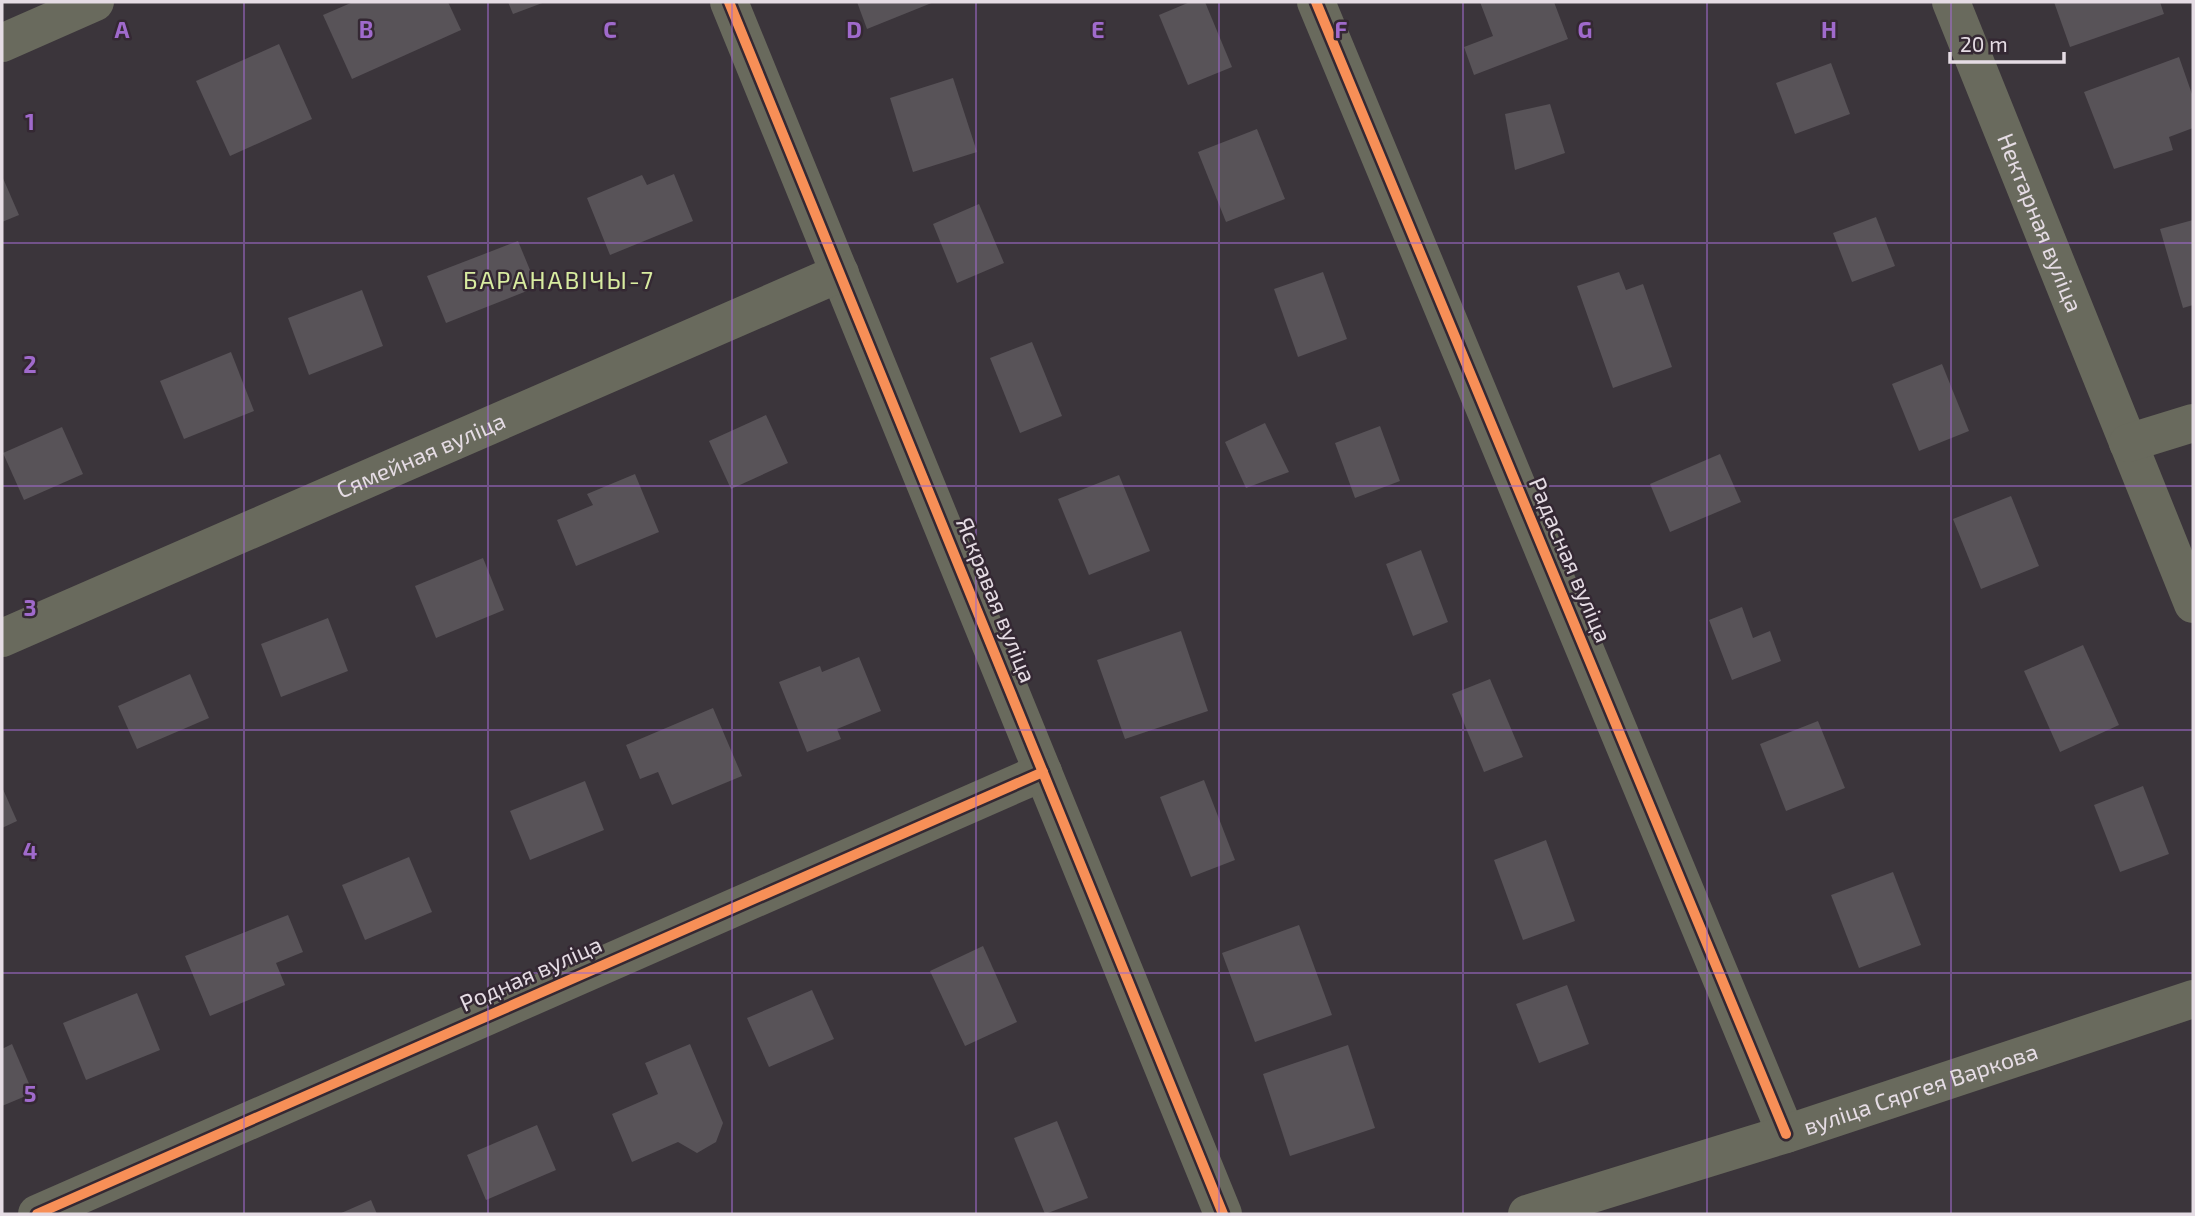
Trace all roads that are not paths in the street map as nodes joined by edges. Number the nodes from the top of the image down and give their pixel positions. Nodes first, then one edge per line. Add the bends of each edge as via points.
1 (94, 2) edge
2 (729, 2) edge
3 (1316, 2) edge
4 (1951, 2) edge
5 (2, 43) edge
6 (840, 273) junction
7 (2193, 423) edge
8 (2128, 443) junction
9 (2193, 604) edge
10 (2, 638) edge
11 (1043, 772) junction
12 (2193, 999) edge
13 (1786, 1134) junction
14 (37, 1214) edge
15 (1223, 1214) edge
16 (1527, 1214) edge

1 - 5 street
2 - 6 street, Яскравая вуліца
3 - 13 street, Радасная вуліца
4 - 8 street, Нектарная вуліца
6 - 10 street, Сямейная вуліца
6 - 11 street, Яскравая вуліца
7 - 8 street
8 - 9 street, Нектарная вуліца
11 - 14 street, Родная вуліца
11 - 15 street, Яскравая вуліца
12 - 13 street, вуліца Сяргея Варкова
13 - 16 street, вуліца Сяргея Варкова

